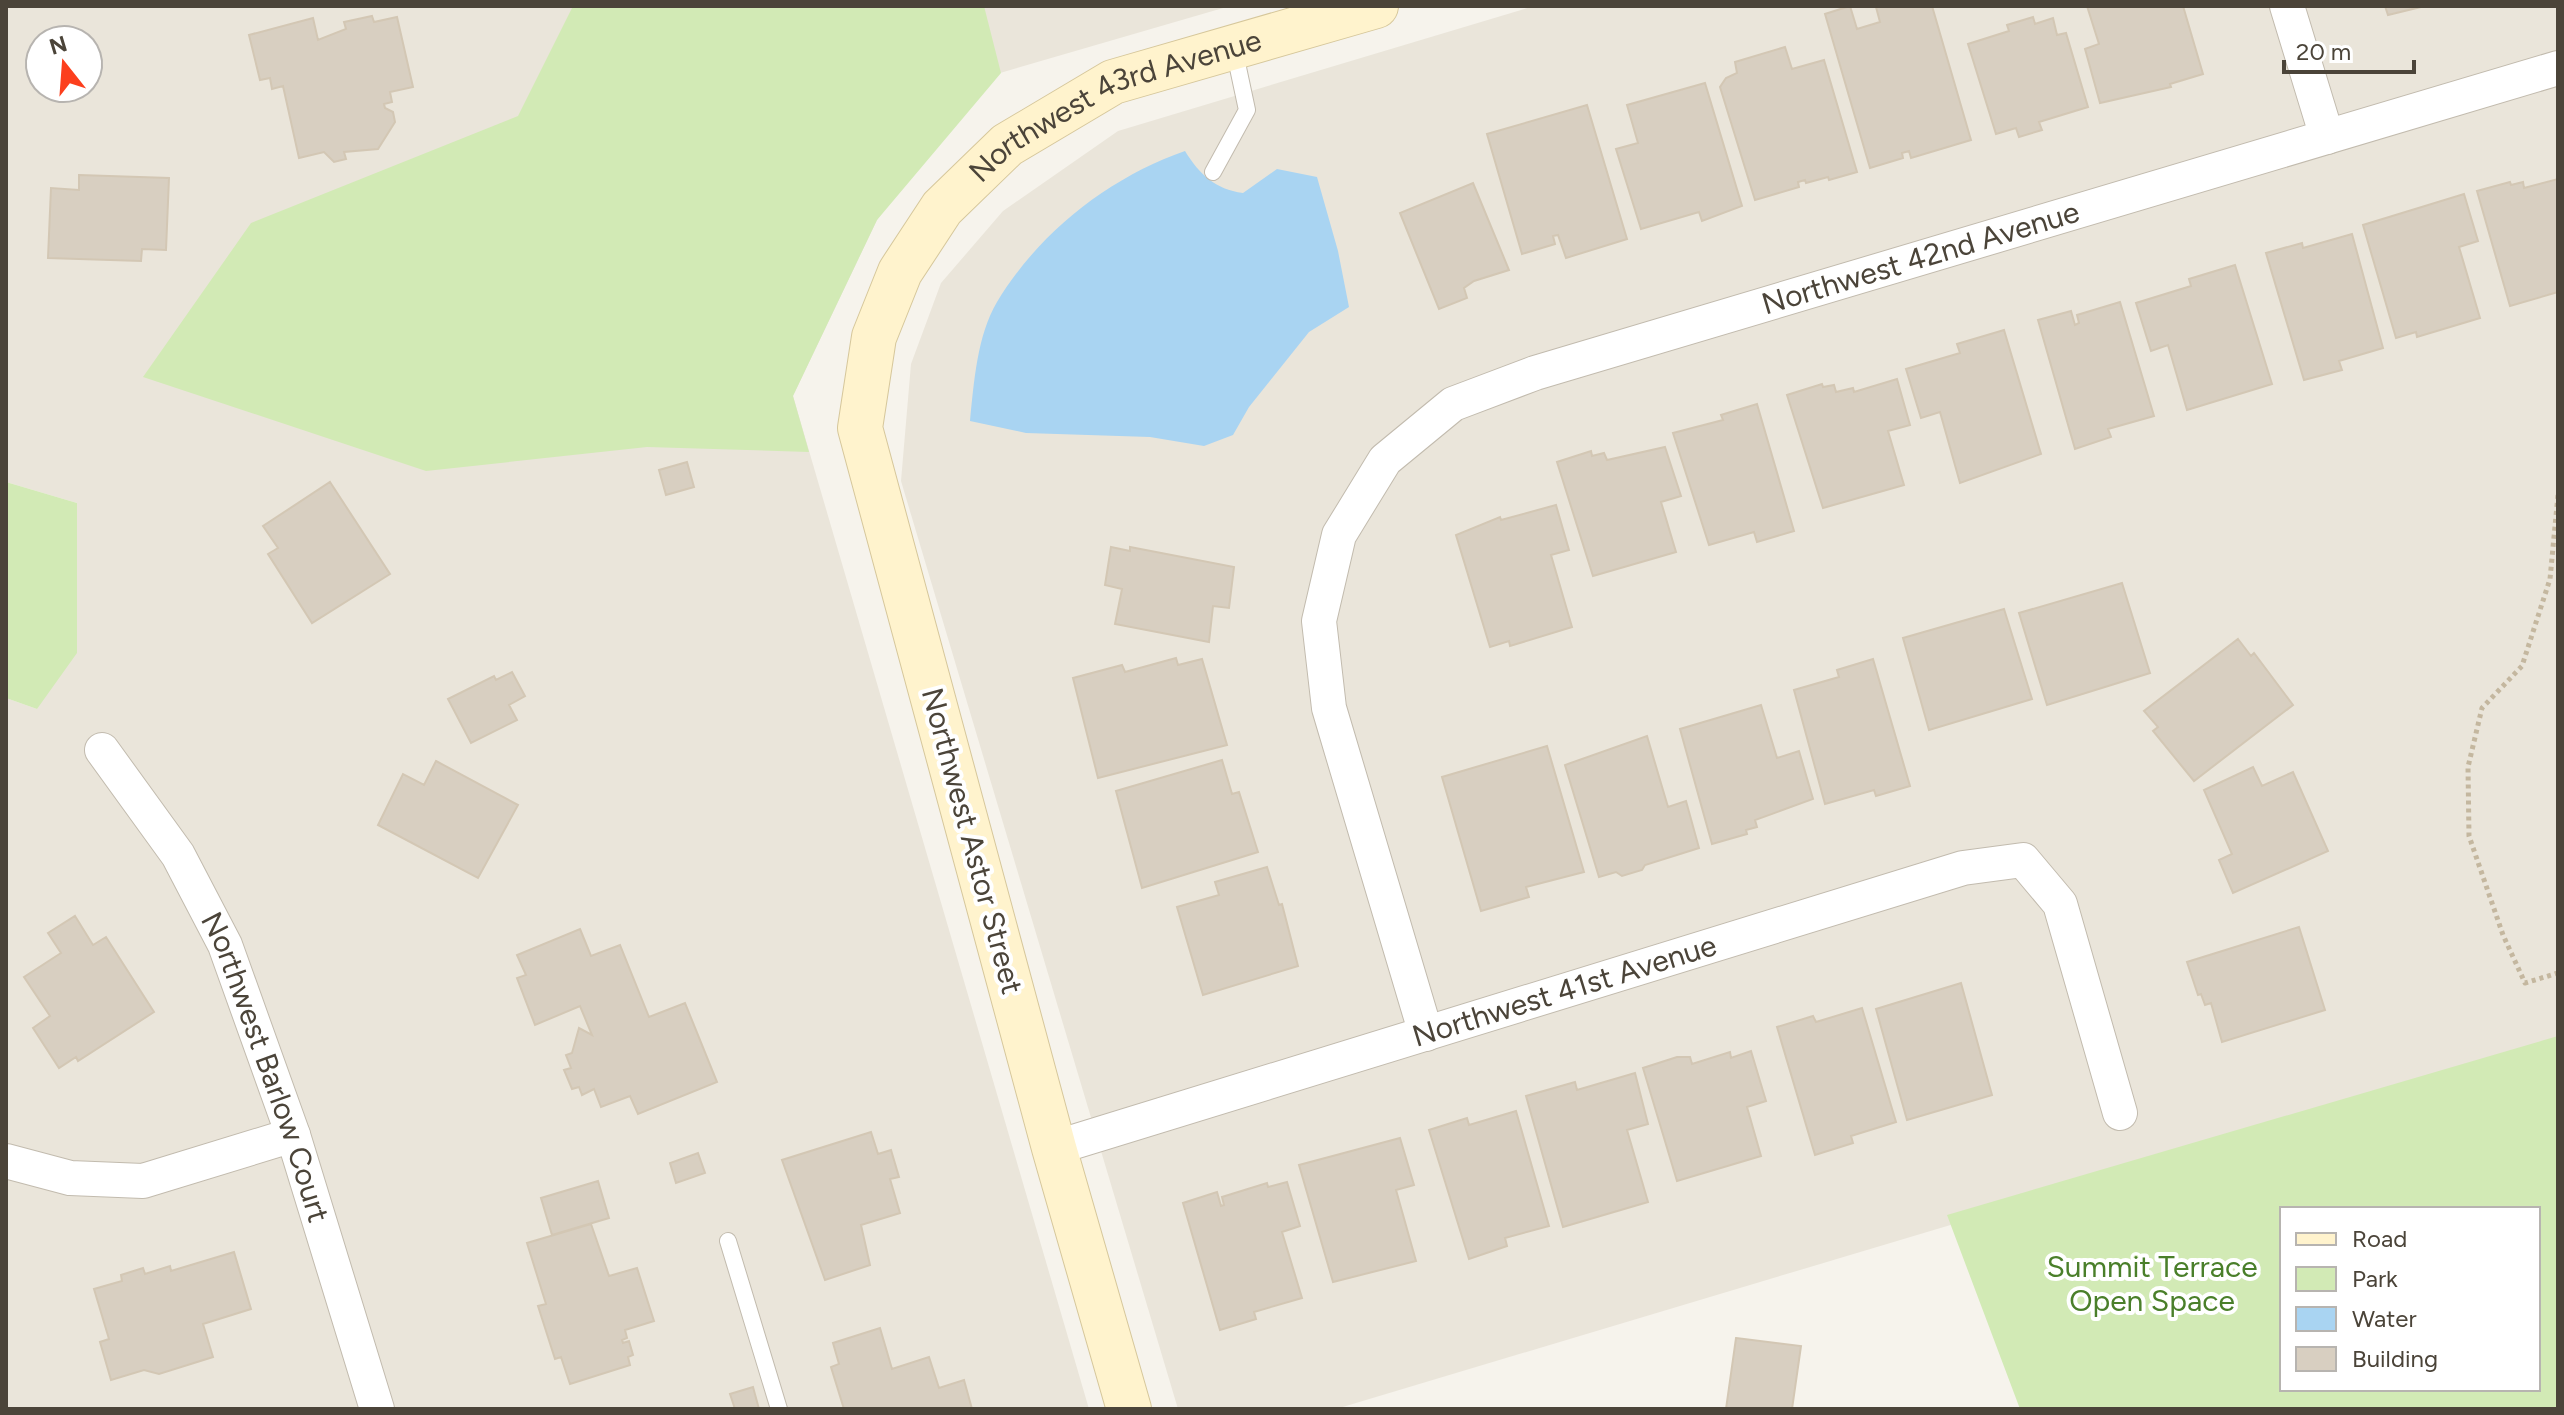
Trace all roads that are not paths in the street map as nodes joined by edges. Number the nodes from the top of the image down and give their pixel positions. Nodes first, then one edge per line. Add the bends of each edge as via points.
1 (1376, 6) edge
2 (2287, 6) edge
3 (1234, 47) junction
4 (2558, 68) edge
5 (2327, 137) junction
6 (1213, 172) dead end
7 (900, 272) joint
8 (102, 750) dead end
9 (1426, 1034) junction
10 (2120, 1113) dead end
11 (293, 1135) junction
12 (1054, 1148) junction
13 (6, 1161) edge
14 (728, 1241) dead end
15 (377, 1409) edge
16 (779, 1409) edge
17 (1129, 1409) edge

1 - 3 street, Northwest 43rd Avenue
2 - 5 street
3 - 6 lane via 1247,110
3 - 7 street, Northwest 43rd Avenue via 1113,82 1007,145 942,208
4 - 5 street, Northwest 42nd Avenue
5 - 9 street, Northwest 42nd Avenue via 1535,373 1453,404 1385,460 1339,535 1319,621 1329,708
7 - 12 street, Northwest Astor Street via 874,337 860,428
8 - 11 street, Northwest Barlow Court via 178,855 225,945
9 - 10 street, Northwest 41st Avenue via 1963,868 2023,860 2060,904
9 - 12 street, Northwest 41st Avenue
11 - 13 street via 143,1181 70,1178
11 - 15 street, Northwest Barlow Court
12 - 17 street, Northwest Astor Street
14 - 16 lane

